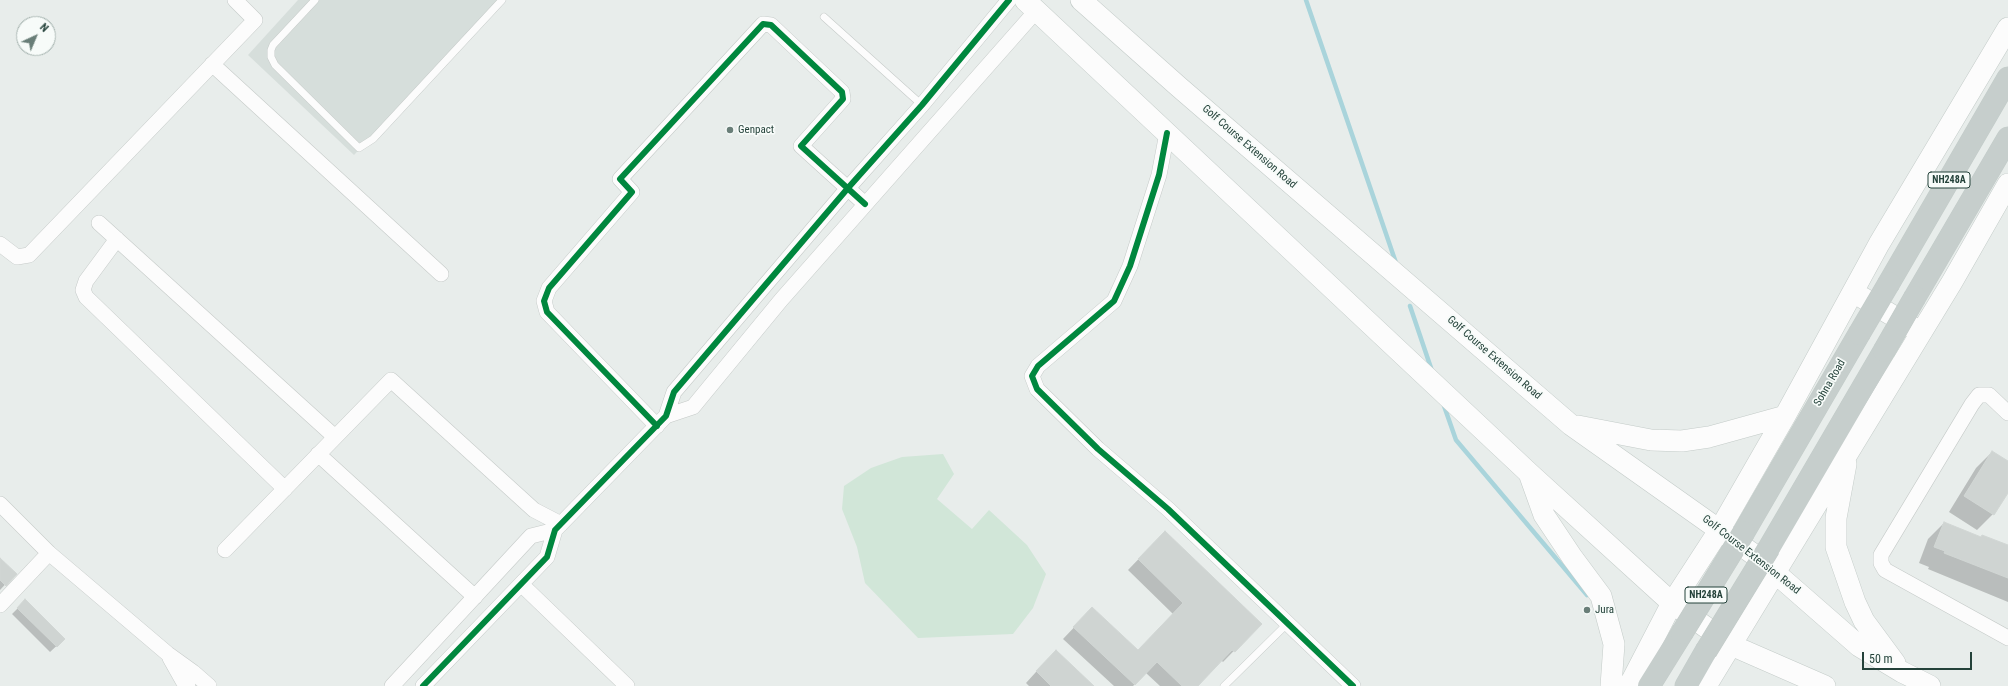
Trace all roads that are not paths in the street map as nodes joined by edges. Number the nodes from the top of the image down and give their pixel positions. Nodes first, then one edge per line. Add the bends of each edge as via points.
1 (235, 0) edge
2 (315, 0) edge
3 (502, 0) edge
4 (1009, 0) edge
5 (1081, 0) edge
6 (1030, 5) edge
7 (824, 17) dead end
8 (2008, 28) edge
9 (212, 64) junction
10 (2008, 78) edge
11 (922, 105) junction
12 (1167, 133) junction
13 (2008, 138) edge
14 (882, 150) junction
15 (899, 165) junction
16 (2008, 184) edge
17 (848, 188) junction
18 (864, 204) junction
19 (99, 223) dead end
20 (117, 240) junction
21 (0, 244) edge
22 (441, 274) dead end
23 (1853, 292) junction
24 (1921, 333) junction
25 (2008, 413) edge
26 (1785, 416) junction
27 (661, 421) junction
28 (1571, 425) junction
29 (335, 437) junction
30 (1849, 450) junction
31 (318, 454) junction
32 (1529, 473) junction
33 (285, 489) junction
34 (0, 504) edge
35 (558, 527) junction
36 (1720, 529) junction
37 (225, 550) dead end
38 (49, 553) junction
39 (1776, 572) junction
40 (521, 584) junction
41 (475, 597) junction
42 (1672, 603) junction
43 (0, 604) edge
44 (1287, 624) junction
45 (2008, 638) edge
46 (1731, 646) junction
47 (168, 654) junction
48 (1902, 672) junction
49 (188, 686) edge
50 (209, 686) edge
51 (392, 686) edge
52 (423, 686) edge
53 (627, 686) edge
54 (1224, 686) edge
55 (1353, 686) edge
56 (1611, 686) edge
57 (1630, 686) edge
58 (1649, 686) edge
59 (1686, 686) edge
60 (1706, 686) edge
61 (1825, 686) edge
62 (1930, 686) edge

1 - 9 street via 255,20
2 - 3 lane via 273,45 270,57 275,66 359,148 373,139
4 - 11 street
5 - 28 main road, Golf Course Extension Road
6 - 12 main road
6 - 15 street
7 - 11 lane
8 - 23 main road
9 - 21 street via 29,255 17,258
9 - 22 street
10 - 58 highway, Sohna Road / NH248A, bridge via 1744,532
11 - 14 street
12 - 32 main road
12 - 44 street via 1154,190 1130,266 1114,301 1038,366 1032,376 1037,389 1098,449 1168,509
13 - 59 highway, NH248A, bridge
14 - 15 street
14 - 17 street
15 - 18 street
16 - 24 main road
17 - 18 street
17 - 27 street via 674,392
17 - 27 street via 801,146 843,99 842,92 771,26 763,24 620,180 632,192 549,288 544,301 547,312
18 - 27 street via 693,407
19 - 20 street
20 - 29 street
20 - 33 street via 86,281 83,290 86,297
23 - 24 main road
23 - 26 main road
24 - 30 main road
25 - 45 street via 1989,395 1979,395 1975,399 1881,556 1885,570
26 - 28 main road via 1709,438 1682,441 1651,440
26 - 36 main road
27 - 35 street
28 - 36 main road, Golf Course Extension Road
29 - 31 street
29 - 35 street via 391,380 534,510
30 - 39 main road
30 - 48 main road via 1836,518 1836,547 1864,621
31 - 33 street
31 - 41 street
32 - 42 main road
32 - 56 main road via 1544,515 1601,596 1614,644
33 - 37 street
34 - 38 street
35 - 40 street via 547,557
35 - 41 street via 531,536
36 - 39 main road, Golf Course Extension Road
36 - 42 main road
38 - 43 street
38 - 47 street
39 - 46 main road
39 - 48 main road, Golf Course Extension Road via 1859,646
40 - 52 street
40 - 53 street
41 - 51 street
42 - 46 main road
42 - 57 main road
44 - 54 lane
44 - 55 street
46 - 60 main road
46 - 61 main road
47 - 49 street
47 - 50 street
48 - 62 main road, Golf Course Extension Road

